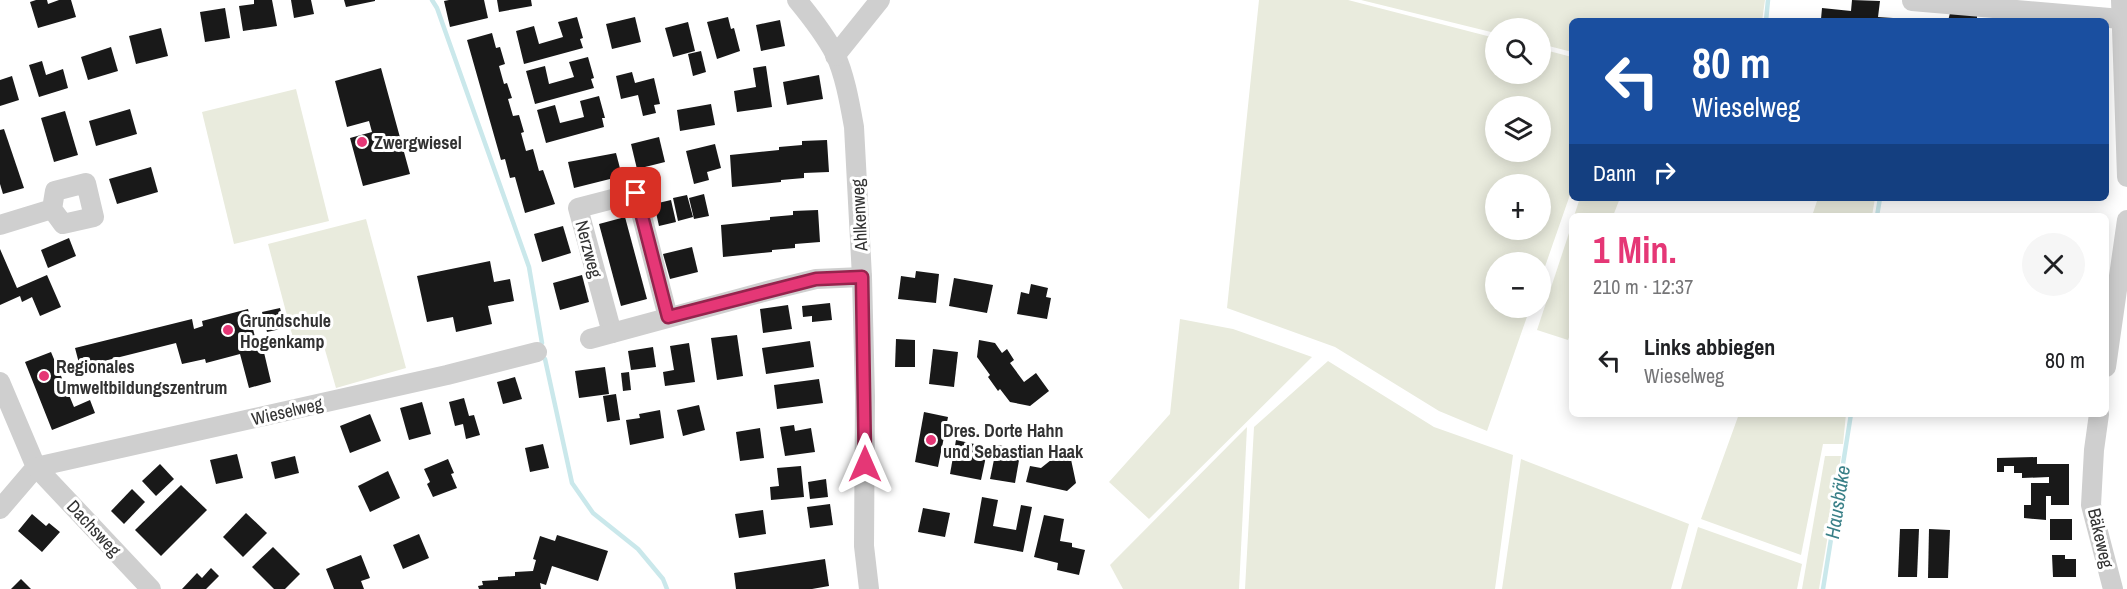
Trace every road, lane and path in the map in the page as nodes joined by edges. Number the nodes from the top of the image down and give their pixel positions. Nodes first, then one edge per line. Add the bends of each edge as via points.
1 (797, 0) edge
2 (880, 0) edge
3 (1912, 1) edge
4 (2121, 9) edge
5 (835, 56) junction
6 (2127, 177) edge
7 (52, 208) dead end
8 (2127, 220) edge
9 (0, 225) edge
10 (862, 277) junction
11 (668, 317) junction
12 (612, 333) junction
13 (590, 339) dead end
14 (2109, 346) edge
15 (537, 352) dead end
16 (0, 382) edge
17 (2099, 417) edge
18 (36, 467) junction
19 (0, 509) edge
20 (151, 589) edge
21 (869, 589) edge
22 (2113, 589) edge

1 - 5 street, Ahlkenweg
2 - 5 street
3 - 4 street
4 - 6 street
5 - 10 street, Ahlkenweg via 854,127
7 - 9 street
8 - 14 street
10 - 11 street via 816,279
10 - 21 street, Ahlkenweg via 864,546
11 - 12 street
11 - 12 street, Nerzweg via 636,193 578,208
12 - 13 street
15 - 18 street, Wieselweg
16 - 18 street
17 - 22 street, Bäkeweg via 2091,505
18 - 19 street
18 - 20 street, Dachsweg

